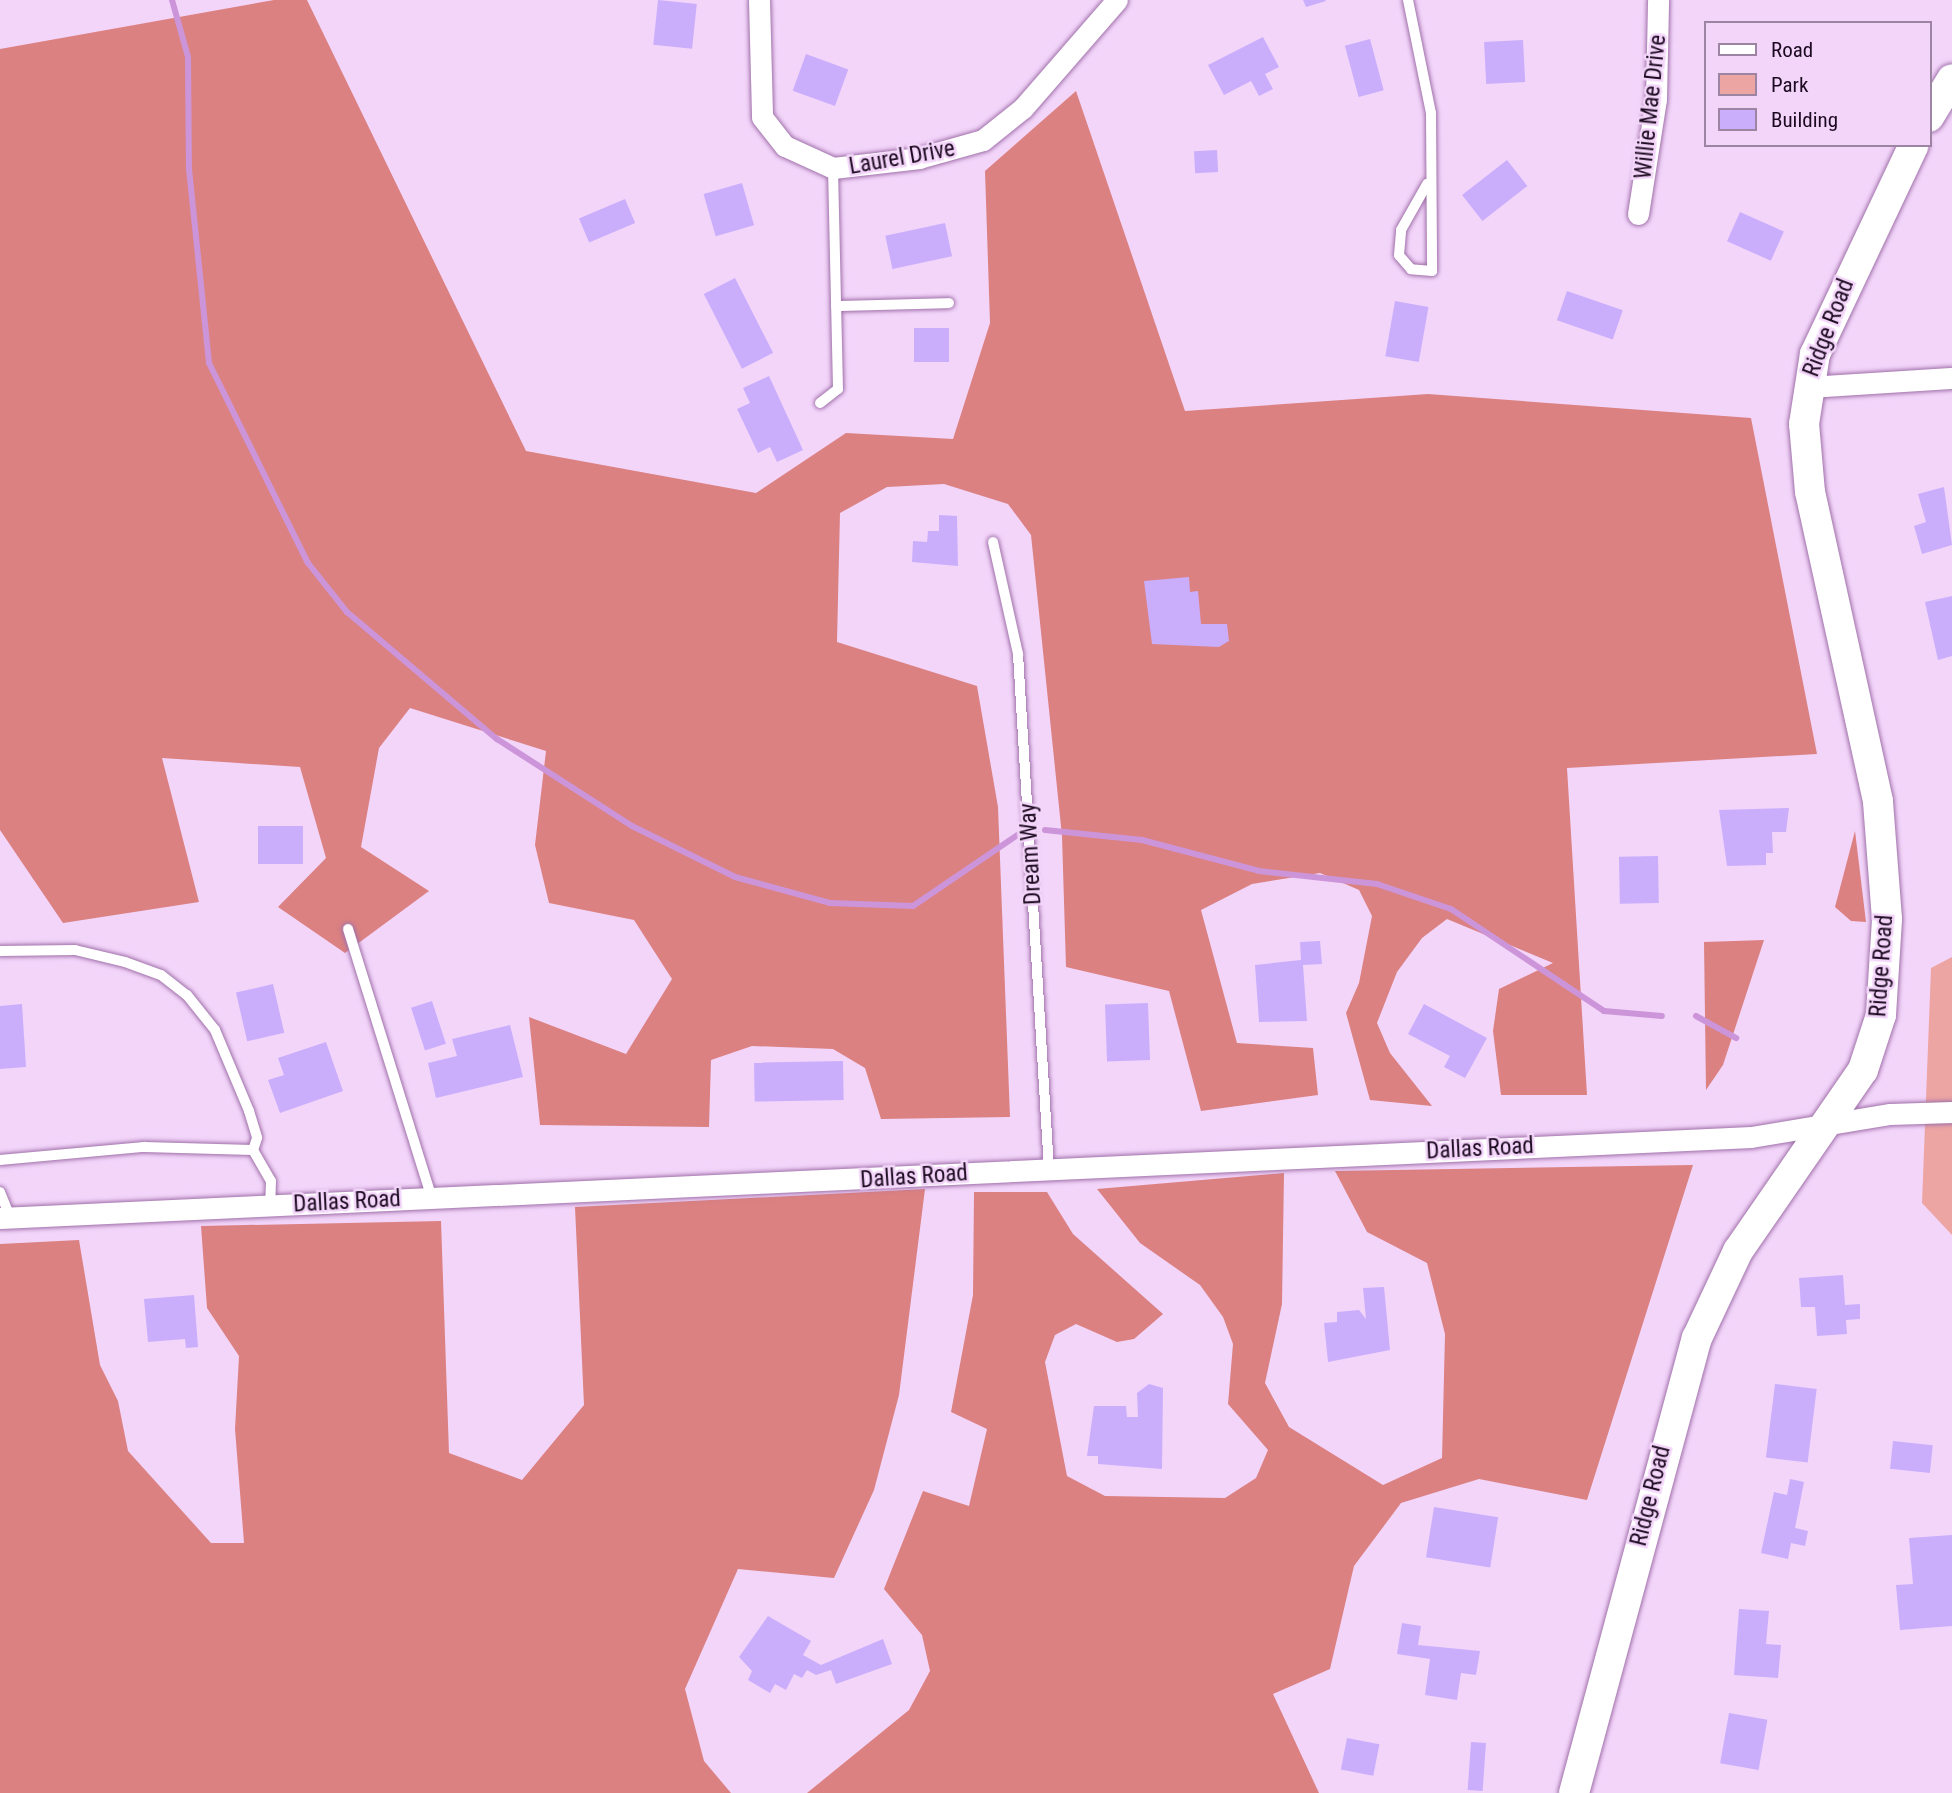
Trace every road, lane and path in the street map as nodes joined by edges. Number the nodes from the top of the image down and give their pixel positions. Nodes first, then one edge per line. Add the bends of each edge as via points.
1 (759, 0) edge
2 (1117, 0) edge
3 (1408, 0) edge
4 (1658, 0) edge
5 (1952, 79) edge
6 (1931, 114) edge
7 (1913, 147) edge
8 (833, 169) junction
9 (1427, 184) junction
10 (1639, 214) dead end
11 (949, 303) dead end
12 (836, 306) junction
13 (1952, 378) edge
14 (1807, 387) junction
15 (820, 403) dead end
16 (993, 542) dead end
17 (348, 929) dead end
18 (0, 951) edge
19 (1952, 1112) edge
20 (1826, 1126) junction
21 (253, 1150) junction
22 (0, 1160) edge
23 (1049, 1170) junction
24 (0, 1192) edge
25 (432, 1198) junction
26 (270, 1206) junction
27 (5, 1218) edge
28 (1574, 1793) edge

1 - 8 street, Laurel Drive via 762,117 785,146
2 - 8 street, Laurel Drive via 1023,108 983,140 919,158
3 - 9 lane via 1431,113
4 - 10 street, Willie Mae Drive via 1656,99
5 - 6 street
7 - 14 street, Ridge Road via 1838,297
8 - 12 lane
9 - 9 lane via 1432,251 1432,271 1411,269 1399,255 1401,230
11 - 12 lane
12 - 15 lane via 838,389
13 - 14 street
14 - 20 street, Ridge Road via 1810,492 1869,744 1886,919 1874,1043
16 - 23 lane, Dream Way via 1018,654
17 - 25 lane
18 - 21 lane via 75,950 161,975 187,995 215,1030 249,1111 257,1138
19 - 20 street, Dallas Road
20 - 23 street, Dallas Road via 1751,1137
20 - 28 street, Ridge Road via 1738,1251 1697,1338
21 - 22 lane via 145,1147
21 - 26 lane via 271,1181
23 - 25 street, Dallas Road
24 - 27 lane
25 - 26 street, Dallas Road
26 - 27 street, Dallas Road

